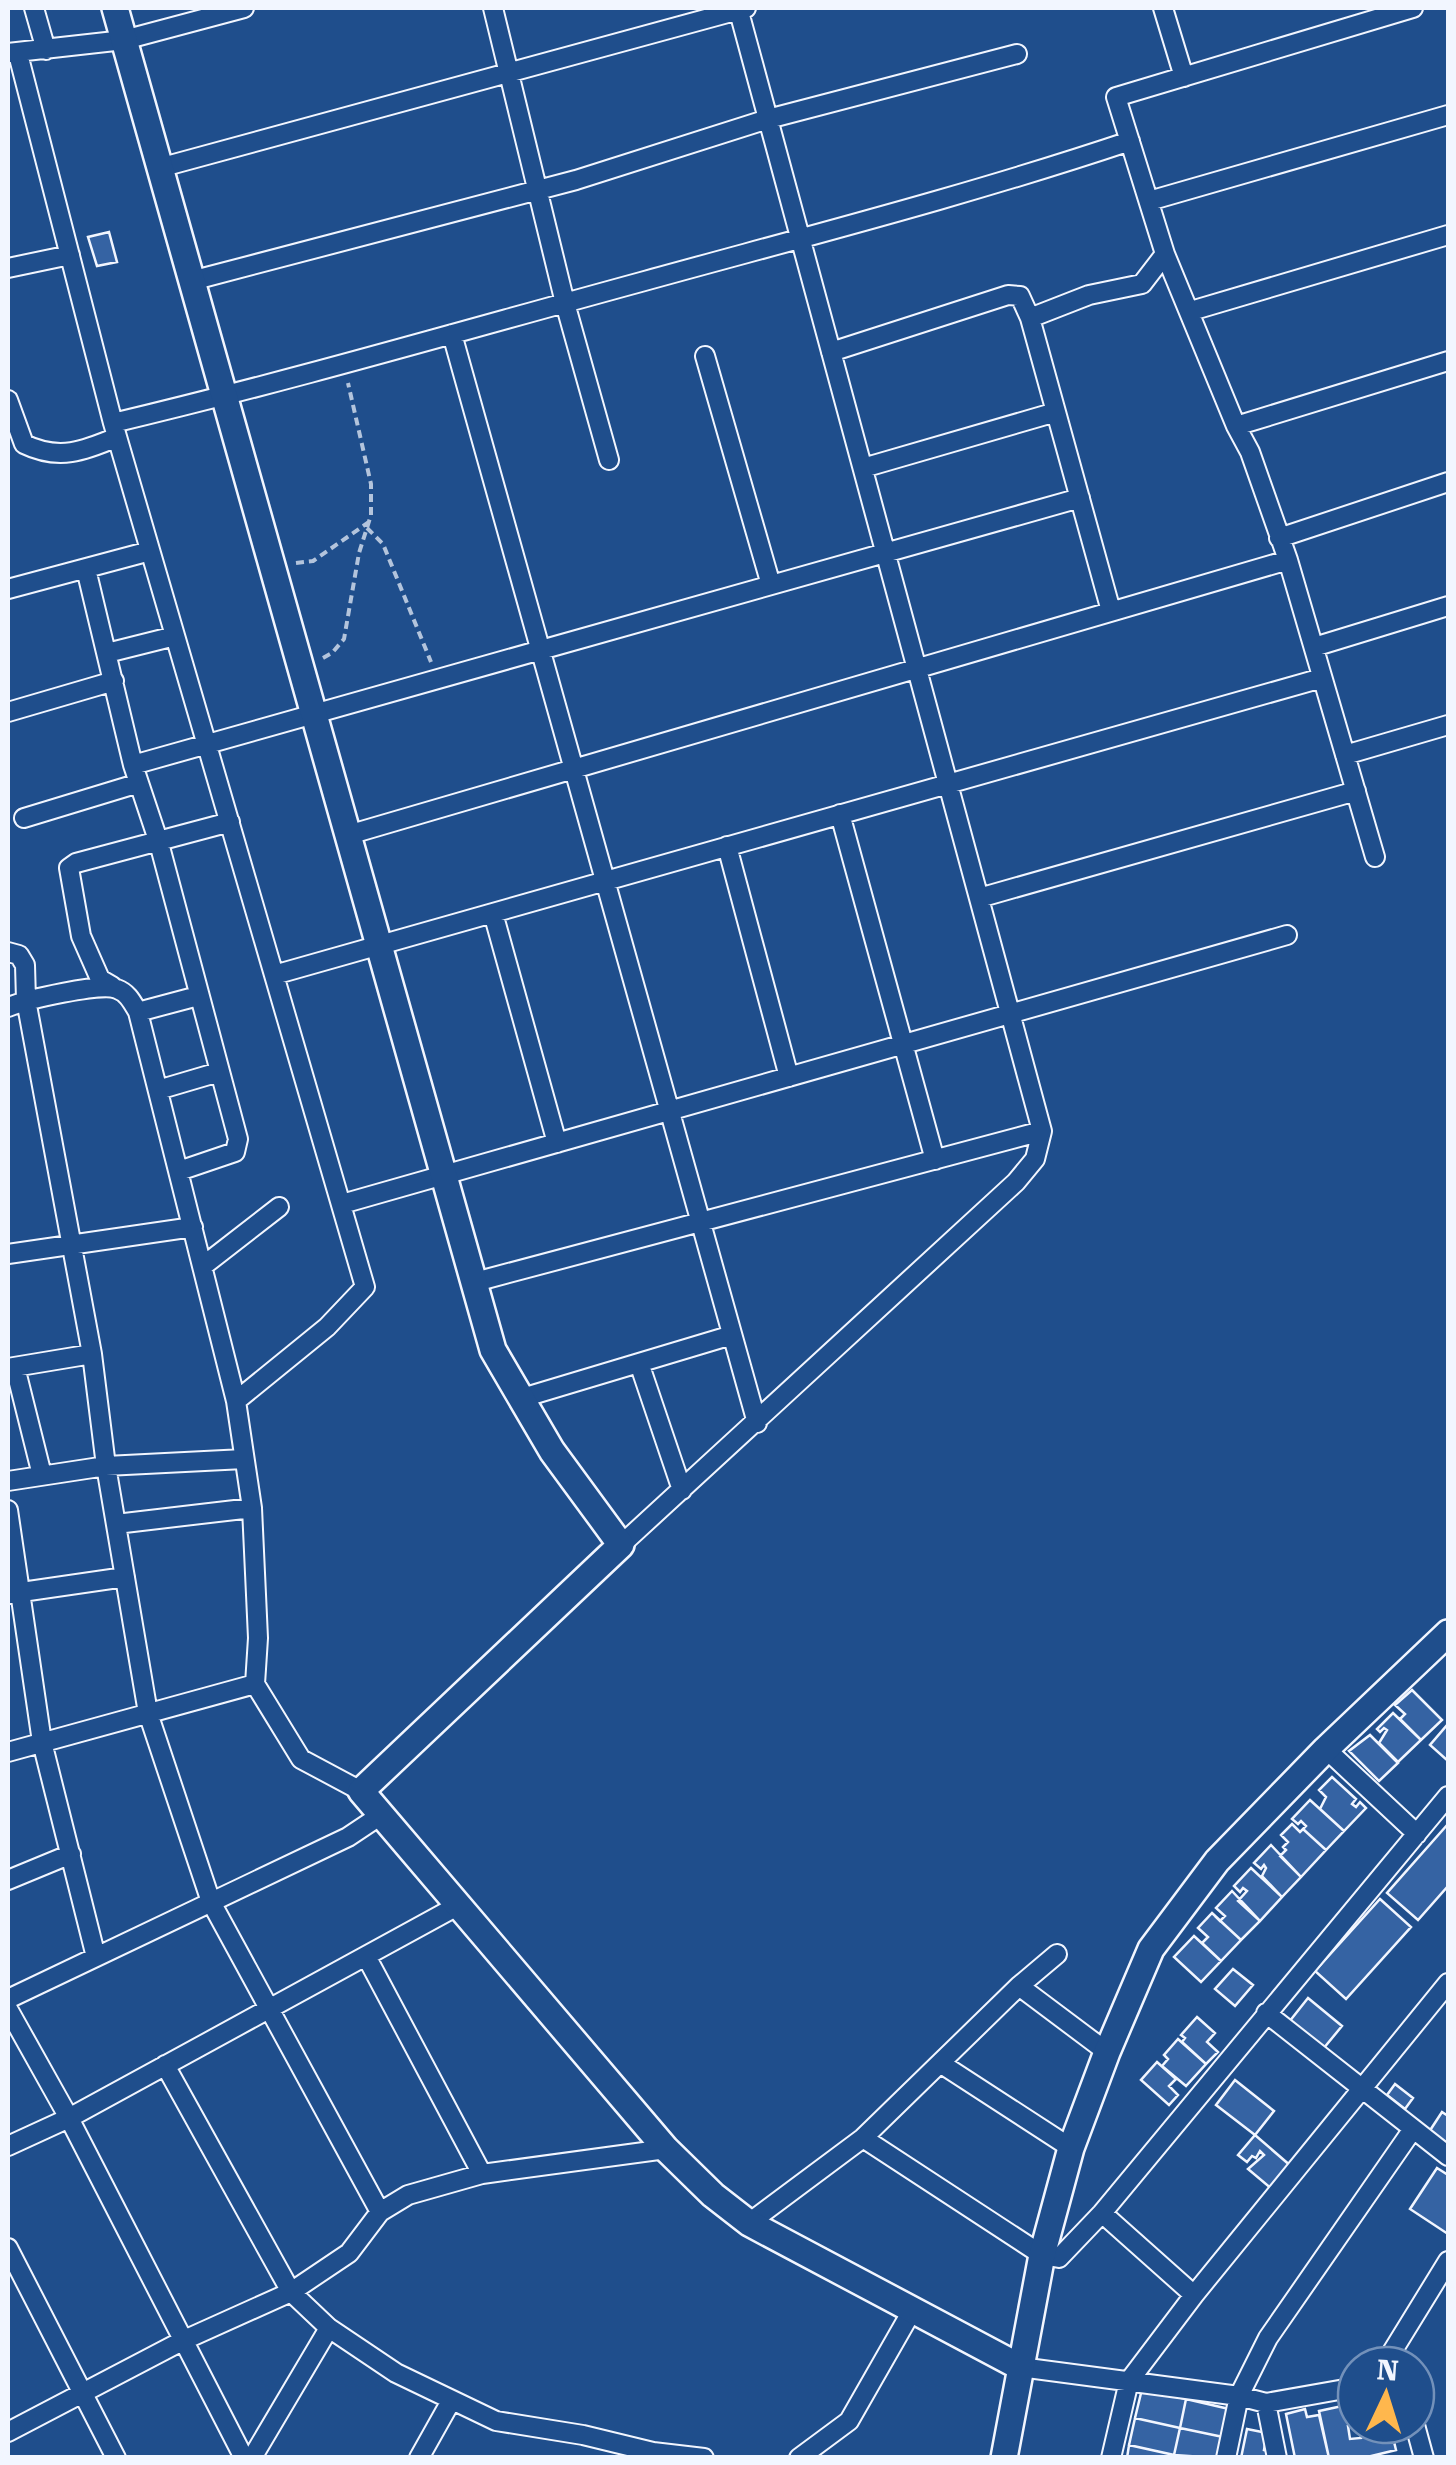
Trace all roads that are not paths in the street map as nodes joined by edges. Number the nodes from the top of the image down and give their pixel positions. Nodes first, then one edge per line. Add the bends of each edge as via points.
1 (34, 8) edge
2 (114, 8) edge
3 (244, 8) edge
4 (493, 8) edge
5 (741, 8) edge
6 (1163, 8) edge
7 (1413, 8) edge
8 (124, 40) junction
9 (46, 50) junction
10 (13, 53) edge
11 (1017, 54) dead end
12 (508, 71) junction
13 (1184, 77) junction
14 (1448, 114) edge
15 (768, 119) junction
16 (1130, 142) junction
17 (159, 168) junction
18 (537, 190) junction
19 (1149, 201) junction
20 (1448, 235) edge
21 (800, 238) junction
22 (1166, 254) junction
23 (70, 255) junction
24 (8, 268) edge
25 (190, 281) junction
26 (565, 303) junction
27 (1191, 312) junction
28 (1030, 318) junction
29 (452, 334) junction
30 (832, 352) junction
31 (705, 356) dead end
32 (1448, 362) edge
33 (223, 397) junction
34 (8, 400) edge
35 (1056, 412) junction
36 (1236, 426) junction
37 (115, 430) junction
38 (610, 460) dead end
39 (863, 468) junction
40 (1448, 482) edge
41 (1080, 498) junction
42 (1279, 538) junction
43 (150, 551) junction
44 (886, 552) junction
45 (1288, 560) junction
46 (86, 570) junction
47 (771, 585) junction
48 (8, 589) edge
49 (1448, 606) edge
50 (1111, 612) junction
51 (175, 636) junction
52 (1314, 647) junction
53 (540, 650) junction
54 (107, 653) junction
55 (917, 668) junction
56 (1322, 678) junction
57 (114, 682) junction
58 (8, 712) edge
59 (313, 714) junction
60 (1448, 725) edge
61 (207, 744) junction
62 (1345, 755) junction
63 (574, 769) junction
64 (136, 774) junction
65 (948, 784) junction
66 (1356, 791) junction
67 (840, 814) junction
68 (24, 818) dead end
69 (230, 822) junction
70 (348, 836) junction
71 (159, 843) junction
72 (727, 846) junction
73 (1375, 857) dead end
74 (604, 881) junction
75 (980, 898) junction
76 (493, 913) junction
77 (1287, 935) dead end
78 (379, 945) junction
79 (8, 952) edge
80 (274, 974) junction
81 (112, 986) junction
82 (198, 996) junction
83 (26, 1000) junction
84 (8, 1007) edge
85 (138, 1012) junction
86 (1011, 1014) junction
87 (904, 1044) junction
88 (219, 1072) junction
89 (789, 1077) junction
90 (158, 1090) junction
91 (669, 1111) junction
92 (1042, 1130) junction
93 (556, 1143) junction
94 (934, 1160) junction
95 (179, 1171) junction
96 (444, 1175) junction
97 (342, 1204) junction
98 (279, 1207) dead end
99 (700, 1222) junction
100 (193, 1227) junction
101 (72, 1244) junction
102 (8, 1254) edge
103 (202, 1266) junction
104 (474, 1282) junction
105 (732, 1335) junction
106 (92, 1354) junction
107 (639, 1363) junction
108 (11, 1367) edge
109 (522, 1398) junction
110 (236, 1401) junction
111 (757, 1423) junction
112 (244, 1458) junction
113 (106, 1466) junction
114 (42, 1475) junction
115 (8, 1481) edge
116 (682, 1490) junction
117 (252, 1508) junction
118 (8, 1510) edge
119 (116, 1524) junction
120 (621, 1546) junction
121 (125, 1578) junction
122 (13, 1593) edge
123 (1448, 1633) edge
124 (255, 1684) junction
125 (148, 1713) junction
126 (42, 1742) junction
127 (1326, 1749) junction
128 (8, 1752) edge
129 (360, 1792) junction
130 (1448, 1796) edge
131 (381, 1815) junction
132 (1417, 1834) junction
133 (71, 1854) junction
134 (8, 1880) edge
135 (210, 1902) junction
136 (460, 1905) junction
137 (1058, 1954) dead end
138 (366, 1956) junction
139 (96, 1957) junction
140 (1448, 1983) edge
141 (1020, 1986) junction
142 (8, 1999) edge
143 (8, 2009) edge
144 (270, 2009) junction
145 (1266, 2013) junction
146 (1106, 2052) junction
147 (940, 2063) junction
148 (165, 2065) junction
149 (1362, 2088) junction
150 (70, 2118) junction
151 (1413, 2129) junction
152 (863, 2138) junction
153 (8, 2146) edge
154 (1071, 2148) junction
155 (666, 2149) junction
156 (1448, 2156) edge
157 (482, 2174) junction
158 (380, 2212) junction
159 (1102, 2213) junction
160 (749, 2223) junction
161 (8, 2248) edge
162 (1042, 2255) junction
163 (1448, 2261) edge
164 (291, 2292) junction
165 (1194, 2295) junction
166 (913, 2309) junction
167 (329, 2328) junction
168 (182, 2342) junction
169 (1396, 2345) edge
170 (1020, 2367) junction
171 (1129, 2381) junction
172 (1336, 2391) edge
173 (82, 2393) junction
174 (1239, 2396) junction
175 (451, 2401) junction
176 (1266, 2403) junction
177 (8, 2432) edge
178 (797, 2457) edge
179 (116, 2458) edge
180 (244, 2458) edge
181 (252, 2458) edge
182 (419, 2458) edge
183 (704, 2458) edge
184 (1004, 2458) edge
185 (1110, 2458) edge
186 (1226, 2458) edge
187 (1277, 2458) edge

1 - 9 street
2 - 8 street
3 - 8 street
4 - 12 street
5 - 12 street
5 - 15 street
6 - 13 street
7 - 13 street
8 - 9 street
8 - 17 street
9 - 10 street
10 - 23 street
11 - 15 street
12 - 17 street
12 - 18 street
13 - 16 street via 1116,98
14 - 19 street
15 - 18 street
15 - 21 street
16 - 19 street
16 - 21 street
17 - 25 street
18 - 25 street
18 - 26 street
19 - 22 street
20 - 27 street
21 - 26 street
21 - 30 street
22 - 27 street
22 - 28 street via 1142,284
23 - 24 street
23 - 37 street
25 - 33 street
26 - 29 street
26 - 38 street
27 - 36 street
28 - 30 street via 1020,296 1008,295
28 - 35 street
29 - 33 street
29 - 53 street
30 - 39 street
31 - 47 street
32 - 36 street
33 - 37 street
33 - 59 street
34 - 37 street via 24,444 39,452 80,453
35 - 39 street
35 - 41 street
36 - 42 street
37 - 43 street
39 - 44 street
40 - 42 street
41 - 44 street
41 - 50 street
42 - 45 street
43 - 46 street
43 - 51 street
44 - 47 street
44 - 55 street
45 - 50 street
45 - 52 street
46 - 48 street
46 - 54 street
47 - 53 street
49 - 52 street
50 - 55 street
51 - 54 street
51 - 61 street
52 - 56 street
53 - 59 street
53 - 63 street
54 - 57 street
55 - 63 street
55 - 65 street
56 - 62 street
56 - 65 street
57 - 58 street
57 - 64 street
59 - 61 street
59 - 70 street
60 - 62 street
61 - 64 street
61 - 69 street
62 - 66 street
63 - 70 street
63 - 74 street
64 - 68 street
64 - 71 street
65 - 67 street
65 - 75 street
66 - 73 street
66 - 75 street
67 - 72 street
67 - 87 street
69 - 71 street
69 - 80 street
70 - 78 street
71 - 81 street via 69,868 81,936 100,978
71 - 82 street
72 - 74 street
72 - 89 street
74 - 76 street
74 - 91 street
75 - 86 street
76 - 78 street
76 - 93 street
77 - 86 street
78 - 80 street
78 - 96 street
79 - 83 street via 25,965
80 - 97 street
81 - 83 street
81 - 85 street
82 - 85 street
82 - 88 street
83 - 84 street
83 - 101 street
85 - 90 street
86 - 87 street
86 - 92 street
87 - 89 street
87 - 94 street
88 - 90 street
88 - 95 street via 238,1145 222,1158
89 - 91 street
90 - 95 street
91 - 93 street
91 - 99 street
92 - 94 street
92 - 111 street via 1035,1159 1016,1182
93 - 96 street
94 - 99 street
95 - 100 street
96 - 97 street
96 - 104 street
97 - 110 street via 366,1287
98 - 103 street
99 - 104 street
99 - 105 street
100 - 101 street
100 - 103 street
101 - 102 street
101 - 106 street
103 - 110 street
104 - 109 street via 494,1350
105 - 107 street
105 - 111 street
106 - 108 street
106 - 113 street
107 - 109 street
107 - 116 street
108 - 114 street
109 - 120 street
110 - 112 street
111 - 116 street
112 - 113 street
112 - 117 street
113 - 114 street
113 - 119 street
114 - 115 street
116 - 120 street
117 - 119 street
117 - 124 street
118 - 122 street
119 - 121 street
120 - 129 street
121 - 122 street
121 - 125 street
122 - 126 street
123 - 127 street
124 - 125 street
124 - 129 street via 302,1759
125 - 126 street
125 - 135 street
126 - 128 street
126 - 133 street
127 - 132 street
127 - 146 street via 1218,1860 1173,1917 1151,1949
129 - 131 street
130 - 132 street
131 - 135 street
131 - 136 street
132 - 145 street
133 - 134 street
133 - 139 street
135 - 139 street
135 - 144 street
136 - 138 street
136 - 155 street
137 - 141 street
138 - 144 street
138 - 157 street
139 - 142 street
140 - 149 street
141 - 146 street
141 - 147 street
143 - 150 street
144 - 148 street
144 - 158 street
145 - 149 street
145 - 159 street
146 - 154 street
147 - 152 street
147 - 154 street
148 - 150 street
148 - 164 street
149 - 151 street
149 - 165 street
150 - 153 street
150 - 168 street
151 - 156 street
151 - 174 street via 1268,2338
152 - 160 street
152 - 162 street
154 - 162 street
155 - 157 street
155 - 160 street
157 - 158 street via 408,2195
158 - 164 street via 349,2254
159 - 162 street via 1059,2258
159 - 165 street
160 - 166 street
161 - 173 street
162 - 170 street
163 - 169 street
164 - 167 street
164 - 168 street
165 - 171 street
166 - 170 street
166 - 178 street via 849,2421
167 - 175 street
167 - 181 street
168 - 173 street
168 - 180 street
170 - 171 street
170 - 184 street
171 - 174 street
171 - 185 street
172 - 176 street
173 - 177 street
173 - 179 street
174 - 176 street
174 - 186 street
175 - 182 street
175 - 183 street via 496,2420
176 - 187 street

